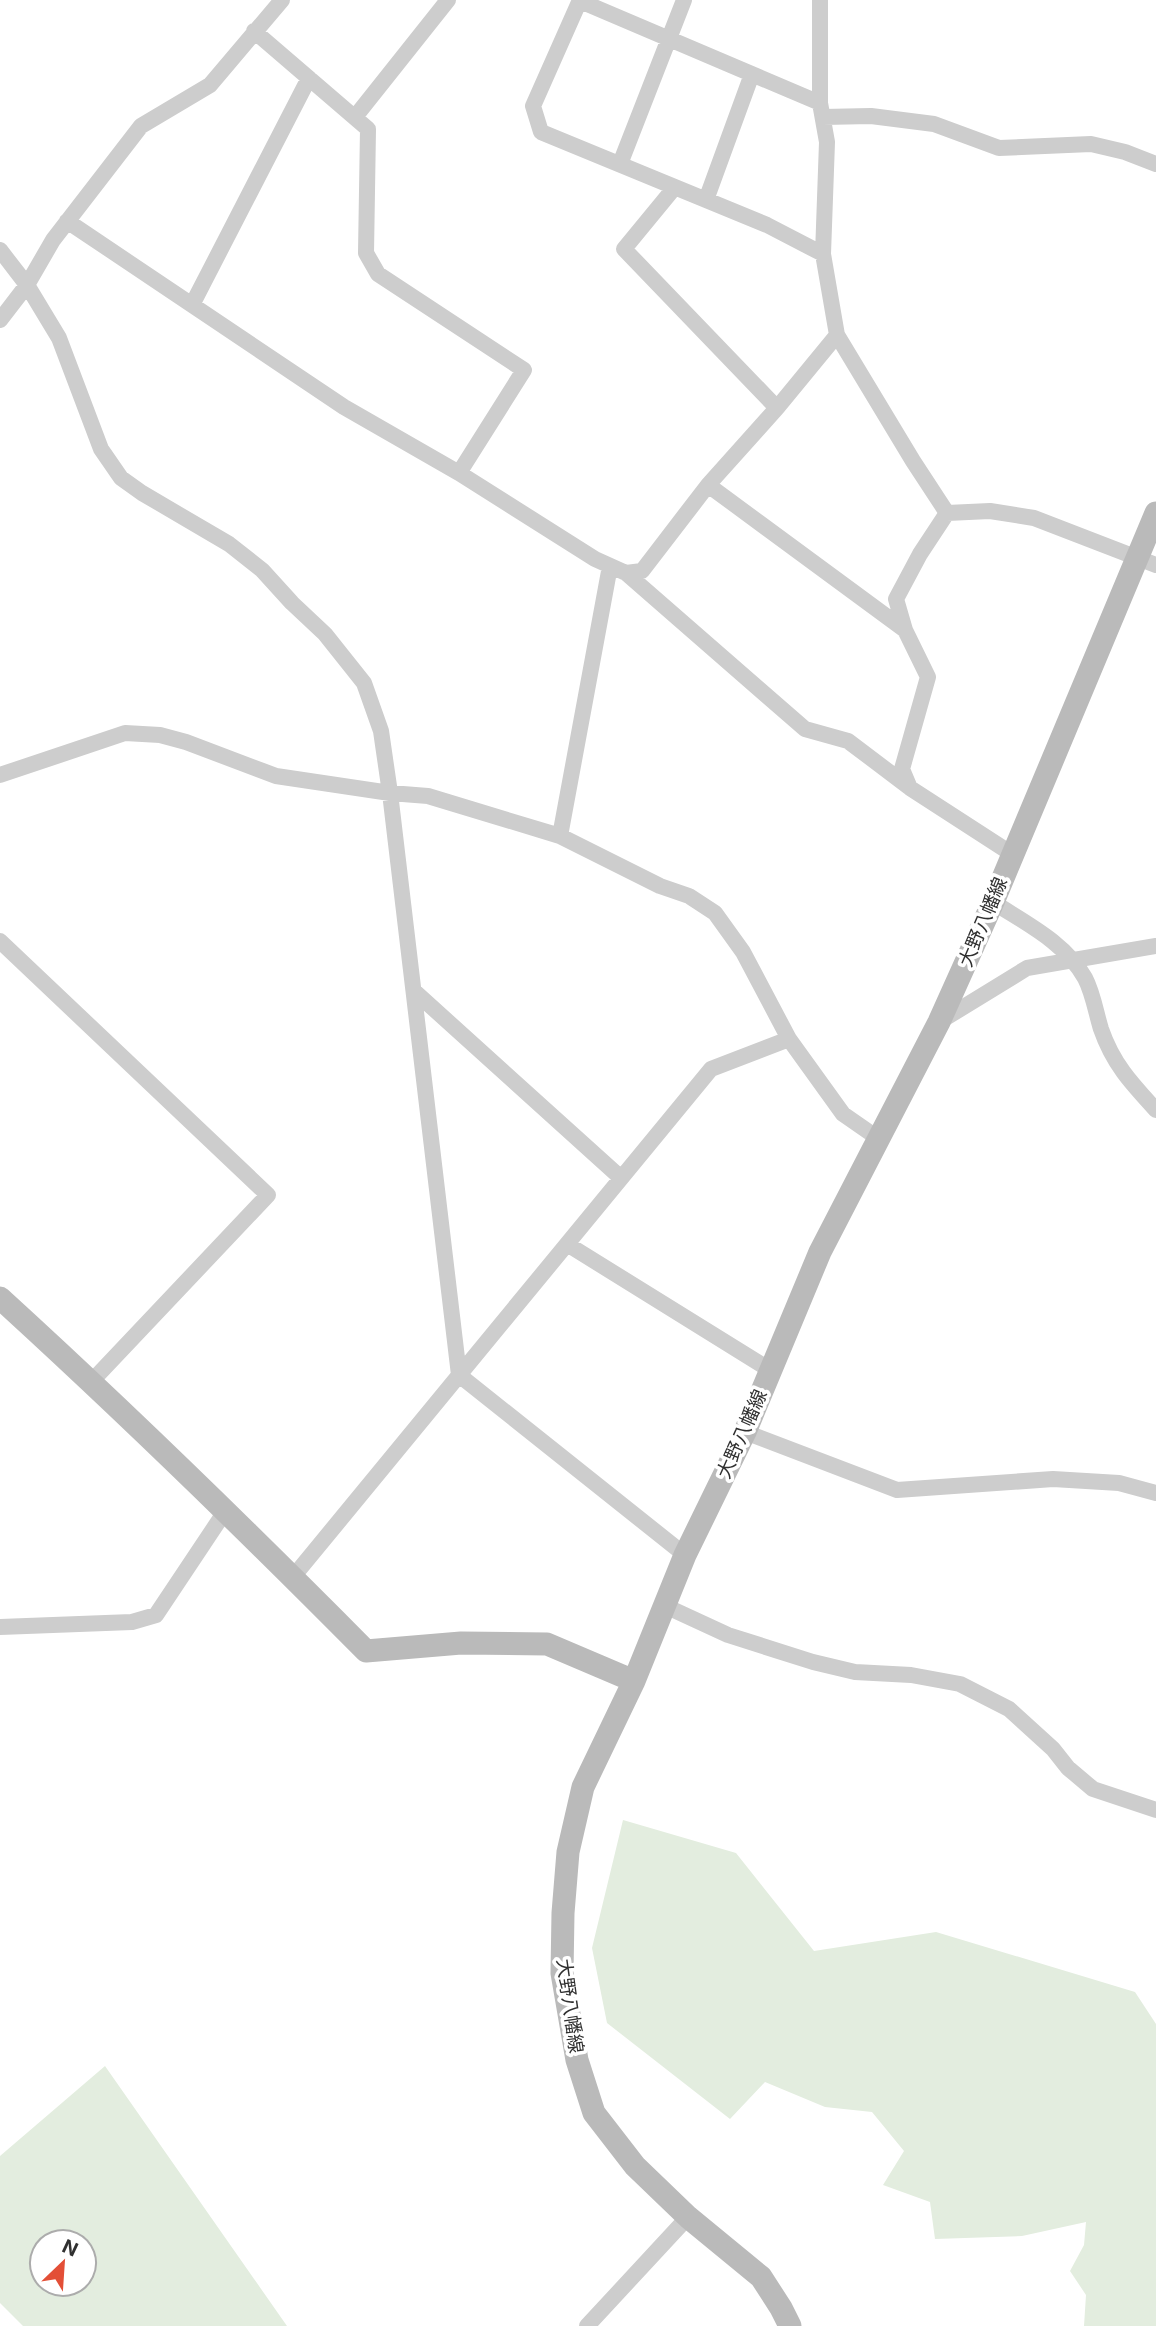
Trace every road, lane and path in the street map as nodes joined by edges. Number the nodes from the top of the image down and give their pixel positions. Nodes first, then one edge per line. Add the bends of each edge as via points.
1 (282, 0) edge
2 (448, 0) edge
3 (580, 0) edge
4 (684, 0) edge
5 (820, 0) edge
6 (254, 31) junction
7 (669, 39) junction
8 (752, 74) junction
9 (309, 78) junction
10 (822, 110) junction
11 (355, 117) junction
12 (620, 164) junction
13 (1156, 164) edge
14 (675, 187) junction
15 (706, 200) junction
16 (67, 220) junction
17 (0, 250) edge
18 (823, 254) junction
19 (27, 285) junction
20 (192, 304) junction
21 (0, 320) edge
22 (837, 335) junction
23 (777, 408) junction
24 (459, 473) junction
25 (708, 485) junction
26 (947, 513) junction
27 (1156, 513) edge
28 (1146, 561) edge
29 (610, 566) junction
30 (626, 573) junction
31 (905, 630) junction
32 (0, 775) edge
33 (910, 789) junction
34 (390, 793) junction
35 (561, 836) junction
36 (1012, 854) junction
37 (993, 902) junction
38 (0, 941) edge
39 (1156, 946) edge
40 (1072, 962) junction
41 (414, 991) junction
42 (939, 1022) junction
43 (789, 1040) junction
44 (1156, 1110) edge
45 (879, 1139) junction
46 (621, 1178) junction
47 (566, 1244) junction
48 (0, 1298) edge
49 (770, 1370) junction
50 (459, 1375) junction
51 (92, 1381) junction
52 (745, 1432) junction
53 (1156, 1493) edge
54 (226, 1510) junction
55 (685, 1555) junction
56 (293, 1577) junction
57 (663, 1605) junction
58 (0, 1627) edge
59 (634, 1681) junction
60 (1156, 1810) edge
61 (688, 2217) junction
62 (587, 2326) edge
63 (790, 2326) edge

1 - 6 street
2 - 11 street
3 - 7 street
3 - 12 street via 533,106 536,121 541,131
4 - 7 street
5 - 10 street
6 - 9 street
6 - 16 street via 210,85 141,126
7 - 8 street
7 - 12 street
8 - 10 street
8 - 15 street
9 - 11 street
9 - 20 street
10 - 13 street via 934,124 999,148 1091,144
10 - 18 street via 827,142
11 - 24 street via 368,128 366,253 378,274 524,370
12 - 14 street
14 - 15 street
14 - 23 street via 624,249
15 - 18 street
16 - 19 street
16 - 20 street
17 - 19 street
18 - 22 street
19 - 21 street
19 - 34 street via 59,338 101,449 121,478 229,544 262,570 364,682 381,731
20 - 24 street via 344,407
22 - 23 street
22 - 26 street
23 - 25 street
24 - 29 street
25 - 30 street via 642,571
25 - 31 street
26 - 28 street via 990,511 1034,517
26 - 31 street via 896,599
27 - 28 main road, 大野八幡線
28 - 36 main road, 大野八幡線
29 - 30 street
29 - 35 street
30 - 33 street via 806,729 848,741
31 - 33 street via 928,677 902,769
32 - 34 street via 125,733 186,742 276,776
33 - 36 street
34 - 35 street via 428,796
34 - 41 street
35 - 43 street via 689,896 715,913 743,952
36 - 37 main road, 大野八幡線
37 - 40 street via 1058,944
37 - 42 main road, 大野八幡線
38 - 51 street via 268,1195
39 - 40 street
40 - 42 street via 1027,968
40 - 44 street via 1085,978 1102,1033 1123,1074
41 - 46 street
41 - 50 street
42 - 45 main road, 大野八幡線
43 - 45 street via 843,1114
43 - 46 street via 711,1069
45 - 49 main road, 大野八幡線 via 820,1252
46 - 47 street
47 - 49 street
47 - 50 street
48 - 51 main road
49 - 52 main road, 大野八幡線
50 - 55 street
50 - 56 street
51 - 54 main road
52 - 53 street via 897,1490 1054,1479 1119,1483
52 - 55 main road, 大野八幡線
54 - 56 main road
54 - 58 street via 156,1615 132,1622
55 - 57 main road, 大野八幡線
56 - 59 main road via 366,1651 461,1643 547,1644
57 - 59 main road, 大野八幡線
57 - 60 street via 728,1634 813,1662 855,1672 960,1684 1009,1709 1093,1789
59 - 61 main road, 大野八幡線 via 583,1787 568,1852 562,1973 577,2060 594,2113 635,2166
61 - 62 street
61 - 63 main road, 大野八幡線 via 761,2277

